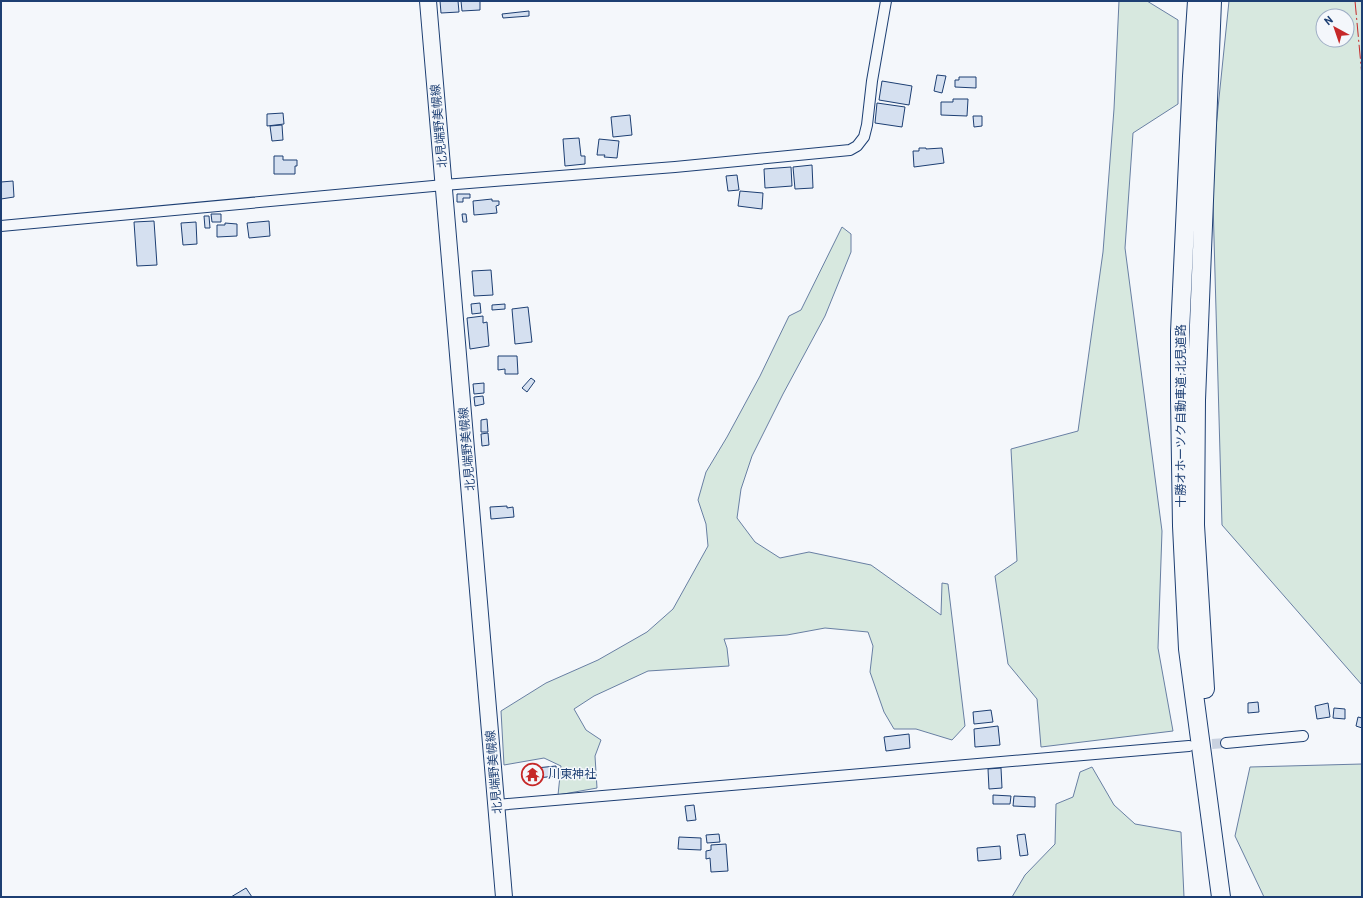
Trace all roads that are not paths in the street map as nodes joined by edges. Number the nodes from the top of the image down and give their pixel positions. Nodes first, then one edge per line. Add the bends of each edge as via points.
1 (428, 1) edge
2 (886, 1) edge
3 (1212, 1) edge
4 (1196, 5) edge
5 (1200, 76) junction
6 (1197, 150) junction
7 (444, 185) junction
8 (1, 226) edge
9 (1188, 399) junction
10 (1303, 736) dead end
11 (1226, 743) tunnel mouth
12 (1189, 746) tunnel mouth
13 (497, 805) junction
14 (504, 897) edge
15 (1221, 897) edge

1 - 7 main road, 北見端野美幌線
2 - 7 street via 864,137 850,150 675,168
3 - 5 highway, 十勝オホーツク自動車道;北見道路
4 - 5 highway, 十勝オホーツク自動車道;北見道路
5 - 6 highway, 十勝オホーツク自動車道;北見道路
6 - 9 highway, 十勝オホーツク自動車道;北見道路 via 1199,331
6 - 9 highway, 十勝オホーツク自動車道;北見道路 via 1180,332
7 - 8 street
7 - 13 main road, 北見端野美幌線
9 - 15 highway, 十勝オホーツク自動車道;北見道路 via 1213,830
10 - 11 street
12 - 13 street
13 - 14 main road, 北見端野美幌線

